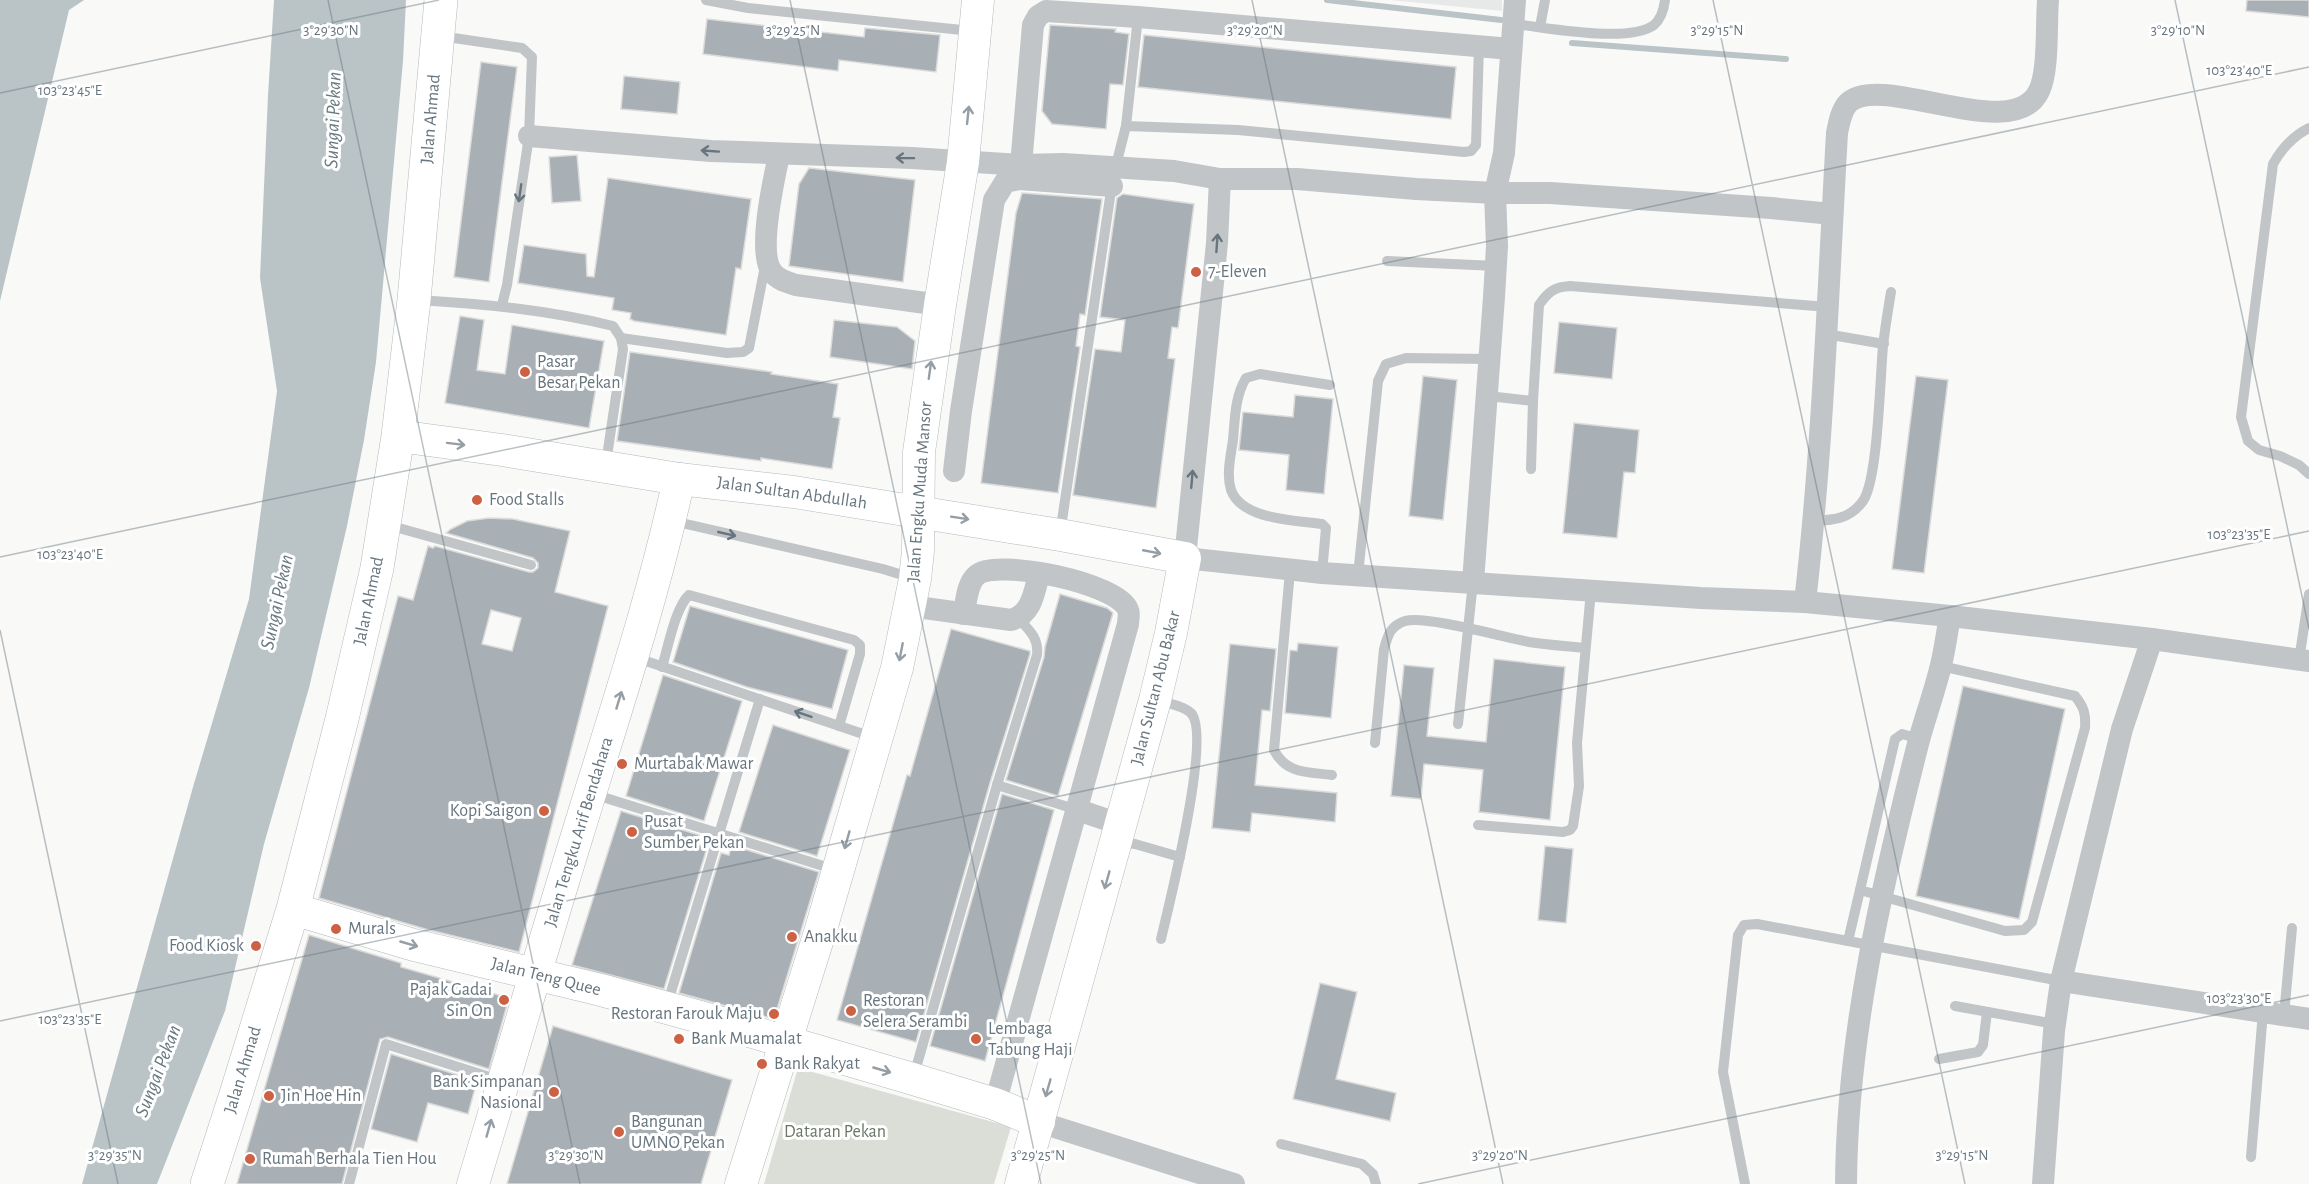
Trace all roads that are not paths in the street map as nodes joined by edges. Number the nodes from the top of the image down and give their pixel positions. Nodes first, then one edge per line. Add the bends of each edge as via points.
1 (441, 0) edge
2 (706, 0) edge
3 (978, 0) edge
4 (1515, 0) edge
5 (1545, 0) edge
6 (1665, 0) edge
7 (2048, 0) edge
8 (1138, 17) junction
9 (1513, 24) junction
10 (1540, 27) junction
11 (976, 32) junction
12 (438, 36) junction
13 (1479, 45) junction
14 (1511, 48) junction
15 (1126, 126) junction
16 (2309, 128) edge
17 (529, 136) junction
18 (779, 155) junction
19 (963, 162) junction
20 (1021, 165) junction
21 (1114, 177) junction
22 (1220, 179) junction
23 (1495, 193) junction
24 (1832, 214) junction
25 (953, 237) junction
26 (987, 241) junction
27 (766, 260) junction
28 (1387, 261) dead end
29 (1496, 266) junction
30 (1891, 292) dead end
31 (414, 300) junction
32 (502, 305) junction
33 (940, 305) junction
34 (1828, 307) junction
35 (1826, 334) junction
36 (621, 338) junction
37 (1884, 344) junction
38 (1490, 359) junction
39 (1330, 385) dead end
40 (1488, 396) junction
41 (1533, 400) junction
42 (925, 407) junction
43 (961, 411) junction
44 (398, 436) junction
45 (605, 467) junction
46 (1531, 469) dead end
47 (954, 471) dead end
48 (2309, 474) edge
49 (679, 479) junction
50 (918, 511) junction
51 (670, 521) junction
52 (1814, 521) junction
53 (384, 524) junction
54 (1060, 535) junction
55 (1185, 558) junction
56 (531, 565) dead end
57 (1290, 571) junction
58 (1322, 573) junction
59 (1039, 574) junction
60 (1358, 575) junction
61 (1473, 582) junction
62 (1591, 591) junction
63 (912, 592) junction
64 (2309, 594) edge
65 (1805, 602) junction
66 (964, 614) junction
67 (1950, 616) junction
68 (1018, 618) junction
69 (1469, 630) junction
70 (2152, 639) junction
71 (1585, 648) junction
72 (633, 657) junction
73 (2304, 661) edge
74 (1941, 666) junction
75 (662, 667) junction
76 (760, 699) junction
77 (1155, 700) junction
78 (1458, 724) dead end
79 (839, 726) junction
80 (878, 739) junction
81 (1920, 739) junction
82 (1375, 743) dead end
83 (1332, 775) dead end
84 (997, 785) junction
85 (590, 793) junction
86 (1078, 810) junction
87 (1478, 825) dead end
88 (719, 833) junction
89 (1119, 833) junction
90 (1180, 857) junction
91 (837, 871) junction
92 (1860, 890) junction
93 (1882, 897) junction
94 (293, 909) junction
95 (2292, 928) dead end
96 (1161, 939) dead end
97 (1848, 941) junction
98 (1872, 946) junction
99 (535, 974) junction
100 (2061, 981) junction
101 (1955, 1006) dead end
102 (666, 1008) junction
103 (1987, 1012) junction
104 (2273, 1014) junction
105 (2309, 1019) edge
106 (2055, 1024) junction
107 (786, 1043) junction
108 (1939, 1059) dead end
109 (913, 1078) junction
110 (503, 1081) junction
111 (995, 1104) junction
112 (1039, 1122) junction
113 (1281, 1144) dead end
114 (2251, 1157) dead end
115 (207, 1184) edge
116 (349, 1184) edge
117 (473, 1184) edge
118 (741, 1184) edge
119 (1022, 1184) edge
120 (1234, 1184) edge
121 (1376, 1184) edge
122 (1745, 1184) edge
123 (1846, 1184) edge
124 (2043, 1184) edge

1 - 12 highway, Jalan Ahmad
2 - 11 lane via 748,8
3 - 11 street, Jalan Engku Muda Mansor
4 - 9 street
5 - 10 lane
6 - 10 lane via 1656,24 1637,33
7 - 24 street via 2044,75 2030,103 2004,112 1884,95 1849,103 1837,133
8 - 13 street
8 - 15 lane
8 - 20 street via 1058,11 1038,15 1031,35
9 - 10 lane
9 - 14 street
19 -> 11 street, Jalan Engku Muda Mansor
12 - 17 lane via 522,48 532,57
12 - 31 highway, Jalan Ahmad
13 - 14 street
13 - 15 lane via 1476,145 1471,151 1238,130
14 - 23 street via 1504,153
15 - 21 lane
16 - 48 lane via 2280,150 2273,164 2241,417 2248,441 2259,450 2299,465
18 -> 17 street
17 -> 32 lane
19 -> 18 street
18 - 27 street
19 - 20 street
19 - 25 street, Jalan Engku Muda Mansor
20 - 21 street via 1063,164
21 - 22 street via 1174,171
21 - 26 street via 1005,182 994,200
21 - 54 lane
22 - 23 street via 1297,179
55 -> 22 street, Jalan Sultan Abu Bakar
23 - 24 street via 1562,193
23 - 29 street
24 - 34 street
25 - 26 street
25 - 33 street, Jalan Engku Muda Mansor
26 - 43 street
27 - 33 street via 782,281 796,285
27 - 36 lane via 748,348 743,352
28 - 29 lane
29 - 38 street
30 - 37 lane
31 - 32 lane
31 - 44 highway, Jalan Ahmad
32 - 36 lane via 613,326
42 -> 33 street, Jalan Engku Muda Mansor
34 - 35 street
34 - 41 lane via 1557,287 1539,304
35 - 37 lane
35 - 52 street
36 - 45 lane via 623,349
37 - 52 lane via 1872,472 1864,499 1840,519
38 - 40 street
38 - 60 lane via 1406,358 1386,364 1378,381
39 - 58 lane via 1260,374 1246,378 1239,389 1229,471 1231,490 1256,513 1322,524 1326,528
40 - 41 lane
40 - 61 street
41 - 46 lane
42 - 43 street
42 - 50 street, Jalan Engku Muda Mansor
43 - 47 street
44 -> 45 street, Jalan Sultan Abdullah
44 - 53 highway, Jalan Ahmad
45 - 49 street, Jalan Sultan Abdullah
49 - 50 street, Jalan Sultan Abdullah
49 - 51 street, Jalan Tengku Arif Bendahara
50 -> 54 street, Jalan Sultan Abdullah
50 - 63 street, Jalan Engku Muda Mansor
51 -> 63 lane via 883,569
51 - 72 street, Jalan Tengku Arif Bendahara
52 - 65 street
53 - 56 lane
53 - 94 highway, Jalan Ahmad via 365,624
54 -> 55 street, Jalan Sultan Abdullah
55 - 57 street
55 - 77 street, Jalan Sultan Abu Bakar
57 - 58 street
57 - 83 lane via 1274,750 1287,766
58 - 60 street
59 - 66 street via 985,570 970,584
59 - 68 street via 1027,610
59 - 86 street via 1104,590 1121,600 1128,610 1128,624
60 - 61 street
61 - 62 street
61 - 69 lane
62 - 65 street
62 - 71 lane
63 - 66 street
63 -> 80 street, Jalan Engku Muda Mansor
64 - 73 lane
65 - 67 street
66 - 68 street
67 - 70 street
67 - 74 street
68 - 84 lane via 1035,637 1037,655
69 - 71 lane
69 - 78 lane
69 - 82 lane via 1408,620 1394,626 1384,649
70 - 73 street
70 - 100 street via 2122,729
71 - 87 lane via 1577,743 1579,786 1573,826 1563,832
72 - 75 lane
85 -> 72 street, Jalan Tengku Arif Bendahara
74 - 81 street
74 - 93 lane via 2075,696 2083,705 2085,728 2032,922 2024,930 2005,930
75 - 76 lane
75 - 79 lane via 680,609 689,594 854,640 860,645 860,654
79 -> 76 lane
76 - 88 lane
77 - 89 street, Jalan Sultan Abu Bakar
77 - 90 lane via 1191,712 1196,721 1192,794
79 - 80 lane
80 -> 91 street, Jalan Engku Muda Mansor
81 - 92 lane via 1902,734 1895,738
81 - 93 street
84 - 86 lane
84 - 109 lane
85 - 88 lane
85 - 99 street, Jalan Tengku Arif Bendahara
86 - 89 street
86 - 111 street
88 - 91 lane
88 - 102 lane
89 - 90 lane via 1135,844
89 -> 112 street, Jalan Sultan Abu Bakar
90 - 96 lane
91 - 107 street, Jalan Engku Muda Mansor
92 - 93 lane
92 - 97 lane
93 - 98 street
94 -> 99 street, Jalan Teng Quee via 414,945
94 - 115 highway, Jalan Ahmad
95 - 104 lane
97 - 98 lane
97 - 122 lane via 1757,924 1744,925 1738,935 1723,1072
98 - 100 lane
98 - 123 street via 1848,1113
99 - 102 street, Jalan Teng Quee
99 - 110 street, Jalan Tengku Arif Bendahara
100 - 104 street
100 - 106 street
101 - 103 lane
102 - 107 street, Jalan Teng Quee
103 - 106 lane
103 - 108 lane via 1983,1045 1978,1052
104 - 105 street
104 - 114 lane
106 - 124 street
107 -> 109 street, Jalan Teng Quee
107 - 118 street, Jalan Engku Muda Mansor
109 - 111 street, Jalan Teng Quee
110 - 116 lane via 386,1044
117 -> 110 street, Jalan Tengku Arif Bendahara
111 - 112 street, Jalan Teng Quee
112 - 119 street, Jalan Sultan Abu Bakar
112 - 120 street
113 - 121 lane via 1362,1164 1373,1174

